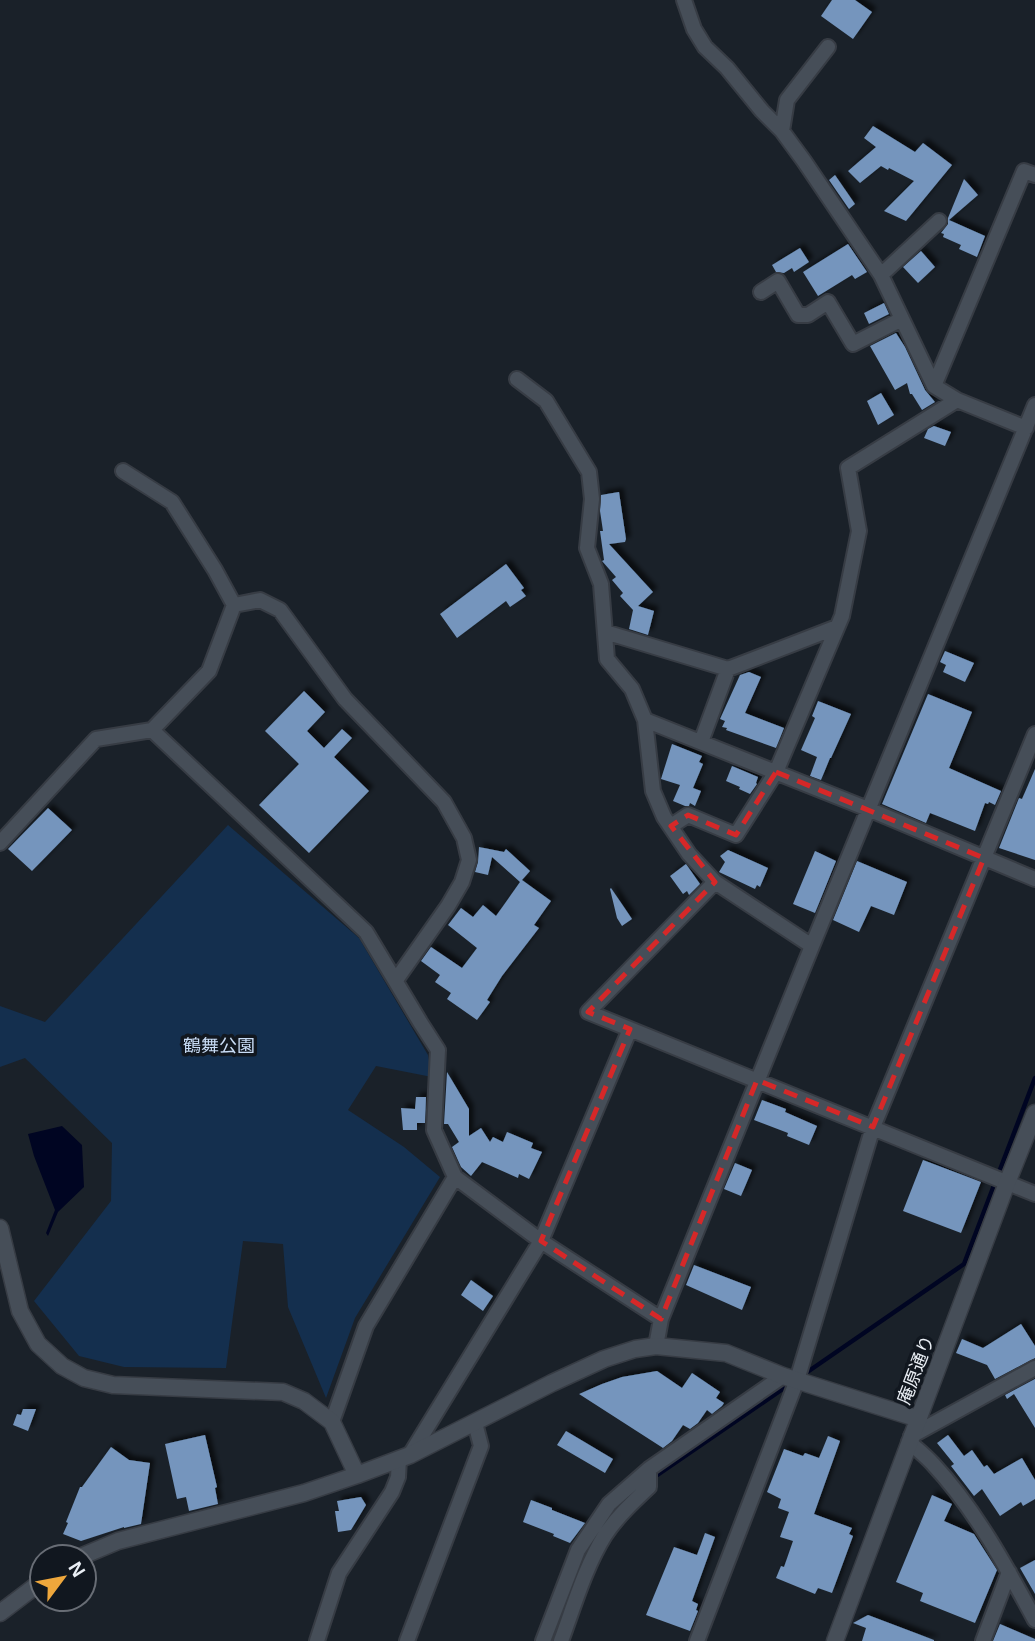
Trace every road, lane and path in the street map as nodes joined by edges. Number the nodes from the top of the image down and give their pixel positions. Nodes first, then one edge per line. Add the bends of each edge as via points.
1 (684, 0) edge
2 (828, 47) dead end
3 (782, 131) junction
4 (1035, 175) edge
5 (939, 221) dead end
6 (881, 275) junction
7 (761, 292) dead end
8 (902, 319) junction
9 (517, 379) dead end
10 (934, 386) junction
11 (957, 400) junction
12 (1035, 405) edge
13 (1026, 428) junction
14 (123, 471) dead end
15 (234, 605) junction
16 (837, 626) junction
17 (605, 632) junction
18 (728, 669) junction
19 (645, 720) junction
20 (152, 730) junction
21 (1035, 734) edge
22 (701, 743) junction
23 (776, 772) junction
24 (868, 809) junction
25 (671, 826) junction
26 (0, 843) edge
27 (984, 858) junction
28 (1035, 879) edge
29 (715, 882) junction
30 (812, 946) junction
31 (396, 980) junction
32 (630, 1028) junction
33 (757, 1080) junction
34 (1035, 1114) edge
35 (873, 1127) junction
36 (455, 1177) junction
37 (1007, 1183) junction
38 (1035, 1194) edge
39 (0, 1228) edge
40 (541, 1241) junction
41 (661, 1319) junction
42 (656, 1346) junction
43 (1035, 1368) edge
44 (790, 1378) junction
45 (919, 1419) junction
46 (331, 1422) junction
47 (475, 1423) junction
48 (910, 1439) junction
49 (405, 1457) junction
50 (649, 1469) junction
51 (357, 1475) junction
52 (98, 1549) edge
53 (1009, 1572) junction
54 (28, 1592) edge
55 (0, 1613) edge
56 (1035, 1620) edge
57 (317, 1641) edge
58 (407, 1641) edge
59 (543, 1641) edge
60 (561, 1641) edge
61 (697, 1641) edge
62 (835, 1641) edge
63 (983, 1641) edge

1 - 3 street via 705,47
2 - 3 street via 787,100
3 - 6 street
4 - 10 street via 1024,171
5 - 6 street
6 - 8 street
7 - 8 street via 778,281 799,314 808,315 828,302 853,344
8 - 10 street
9 - 17 street via 546,401 589,472 592,499 587,548 601,584
10 - 11 street
11 - 13 street
11 - 16 street via 848,468 859,531
12 - 13 street
13 - 24 street
14 - 15 street via 172,502
15 - 20 street via 209,671
15 - 31 street via 260,600 279,610 345,699 444,802 464,838 469,860 462,882
16 - 18 street
16 - 23 street
17 - 18 street
17 - 19 street via 607,659 632,689
18 - 22 street
19 - 22 street
19 - 25 street via 653,791
20 - 26 street via 96,739
20 - 31 street via 366,932
21 - 27 street
22 - 23 street
23 - 24 street
23 - 25 street via 736,835 688,816
24 - 27 street
24 - 30 street
25 - 29 street
27 - 28 street
27 - 35 street
29 - 30 street
29 - 32 street via 588,1012
30 - 33 street
31 - 36 street via 439,1050 433,1130
32 - 33 street
32 - 40 street
33 - 35 street
33 - 41 street
34 - 37 street, 庵原通り
35 - 37 street
35 - 44 street
36 - 40 street
36 - 46 street via 366,1326
37 - 38 street
37 - 45 street, 庵原通り
39 - 46 street via 20,1311 38,1343 62,1366 84,1378 113,1385 283,1392
40 - 41 street
40 - 49 street
41 - 42 street
42 - 44 street via 726,1353
42 - 47 street via 604,1359
43 - 48 street
44 - 45 street
44 - 50 street
44 - 61 street
45 - 48 street, 庵原通り
46 - 51 street
47 - 49 street
47 - 58 street via 481,1446
48 - 53 street via 971,1512
48 - 62 street, 庵原通り
49 - 51 street
49 - 57 street via 392,1492 339,1573
50 - 59 street via 609,1504 578,1550
50 - 60 street via 649,1487 624,1510 594,1555
51 - 52 street
53 - 56 street
53 - 63 street
54 - 55 street

